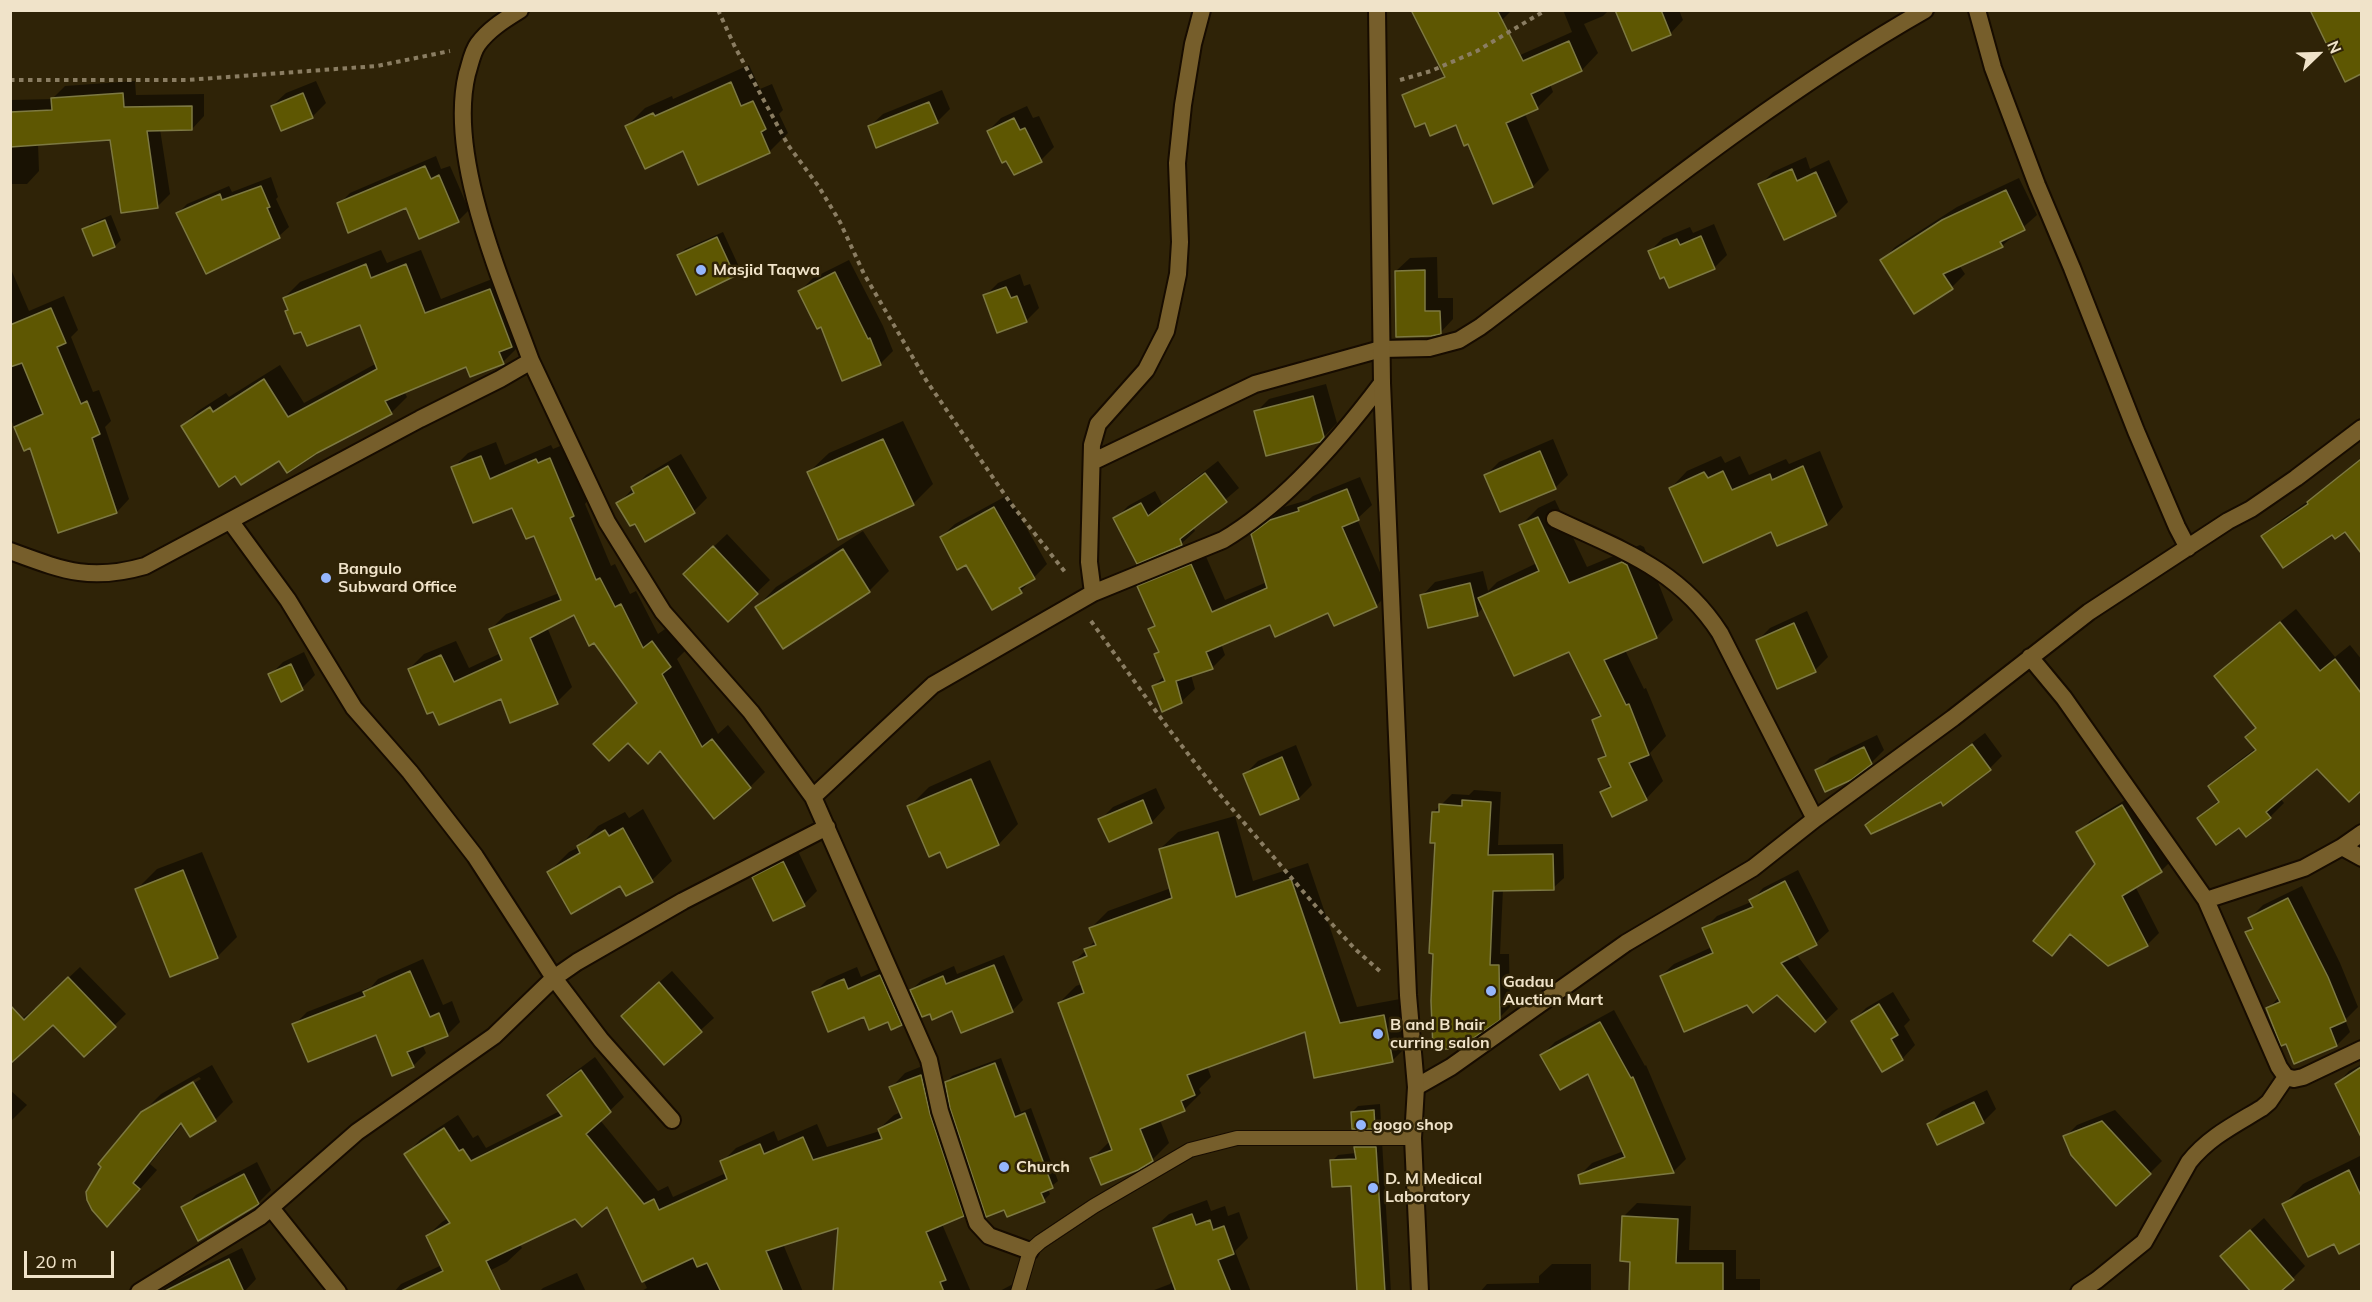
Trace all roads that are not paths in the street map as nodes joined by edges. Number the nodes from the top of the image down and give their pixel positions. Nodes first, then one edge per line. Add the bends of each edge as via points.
1 (520, 10) edge
2 (1202, 10) edge
3 (1377, 10) edge
4 (1925, 10) edge
5 (1977, 10) edge
6 (1382, 349) junction
7 (531, 361) junction
8 (1382, 383) junction
9 (2361, 428) edge
10 (1092, 462) junction
11 (1555, 519) dead end
12 (231, 522) junction
13 (2188, 548) junction
14 (10, 551) edge
15 (1093, 592) junction
16 (2030, 657) junction
17 (813, 797) junction
18 (1815, 819) junction
19 (827, 827) junction
20 (2361, 833) edge
21 (2342, 847) junction
22 (2361, 858) edge
23 (2206, 900) junction
24 (554, 978) junction
25 (2361, 1049) edge
26 (2286, 1077) junction
27 (1416, 1087) junction
28 (672, 1120) dead end
29 (1413, 1138) junction
30 (271, 1208) junction
31 (1030, 1251) junction
32 (139, 1292) edge
33 (338, 1292) edge
34 (1018, 1292) edge
35 (1420, 1292) edge
36 (2079, 1292) edge

1 - 7 street via 496,24 477,46 462,94 468,168 492,255
2 - 10 street via 1183,105 1177,163 1178,274 1166,331 1146,370 1098,424
3 - 6 street
4 - 6 street via 1775,105 1480,327 1459,339 1429,348
5 - 13 street via 1993,68 2037,185 2136,431
6 - 8 street
6 - 10 street via 1255,384
7 - 12 street
7 - 17 street via 607,522 663,612 751,712
8 - 15 street via 1345,433 1236,532
8 - 27 street via 1408,995
9 - 13 street via 2296,478
10 - 15 street via 1089,562
11 - 18 street via 1656,567 1708,613
12 - 14 street via 145,566 120,573 92,575 62,570
12 - 24 street via 288,600 354,708 475,856
13 - 16 street via 2089,612
15 - 17 street via 933,686
16 - 18 street
16 - 23 street via 2064,698
17 - 19 street
18 - 27 street via 1754,868 1626,943 1451,1067
19 - 24 street via 682,901
19 - 31 street via 929,1060 940,1111 977,1223 989,1236
20 - 21 street
21 - 22 street
21 - 23 street via 2304,868
23 - 26 street
24 - 28 street via 601,1040
24 - 30 street via 494,1036 357,1132
25 - 26 street via 2303,1077
26 - 36 street via 2262,1108 2208,1140 2188,1162 2144,1242
27 - 29 street
29 - 31 lane via 1238,1138 1190,1150 1094,1206
29 - 35 street
30 - 32 street
30 - 33 street
31 - 34 lane

